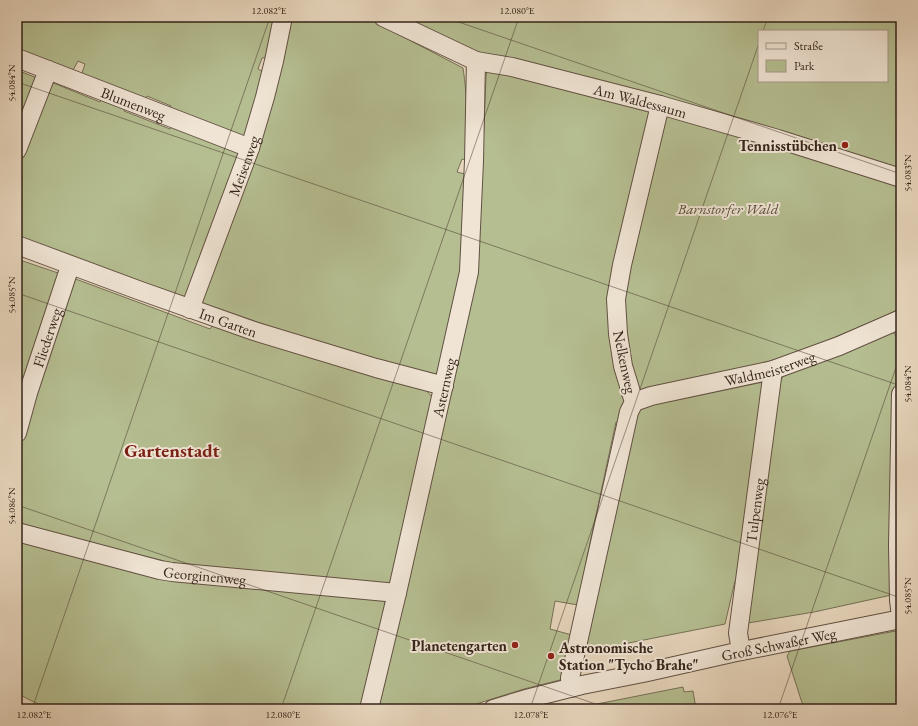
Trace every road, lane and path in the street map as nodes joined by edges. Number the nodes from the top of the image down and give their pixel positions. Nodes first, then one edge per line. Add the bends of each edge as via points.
1 (283, 17) edge
2 (383, 17) edge
3 (17, 58) edge
4 (476, 61) junction
5 (48, 70) junction
6 (660, 105) junction
7 (250, 148) junction
8 (17, 150) edge
9 (901, 178) edge
10 (17, 246) edge
11 (70, 266) junction
12 (190, 309) junction
13 (901, 319) edge
14 (773, 370) junction
15 (444, 386) junction
16 (901, 394) edge
17 (634, 402) junction
18 (17, 433) edge
19 (17, 532) edge
20 (397, 593) junction
21 (901, 618) edge
22 (741, 651) junction
23 (571, 688) junction
24 (369, 709) edge
25 (493, 709) edge

1 - 7 street, Meisenweg via 274,61
2 - 4 street, Am Waldessaum
3 - 5 street, Blumenweg
4 - 6 street, Am Waldessaum via 512,67
4 - 15 street, Asternweg via 469,272
5 - 7 street, Blumenweg
5 - 8 street
6 - 9 street, Am Waldessaum
6 - 17 street, Nelkenweg via 616,299 623,366
7 - 12 street, Meisenweg
10 - 11 street, Im Garten
11 - 12 street, Im Garten
11 - 18 street, Fliederweg
12 - 15 street, Im Garten via 284,341
13 - 14 street, Waldmeisterweg via 839,346
14 - 17 street, Waldmeisterweg via 651,396
14 - 22 street, Tulpenweg via 738,633
15 - 20 street, Asternweg
16 - 21 street via 898,545
17 - 23 street, Nelkenweg via 629,412 570,678
19 - 20 street, Georginenweg via 172,572
20 - 24 street, Asternweg
21 - 22 street, Groß Schwaßer Weg
22 - 23 street, Groß Schwaßer Weg
23 - 25 street, Groß Schwaßer Weg

